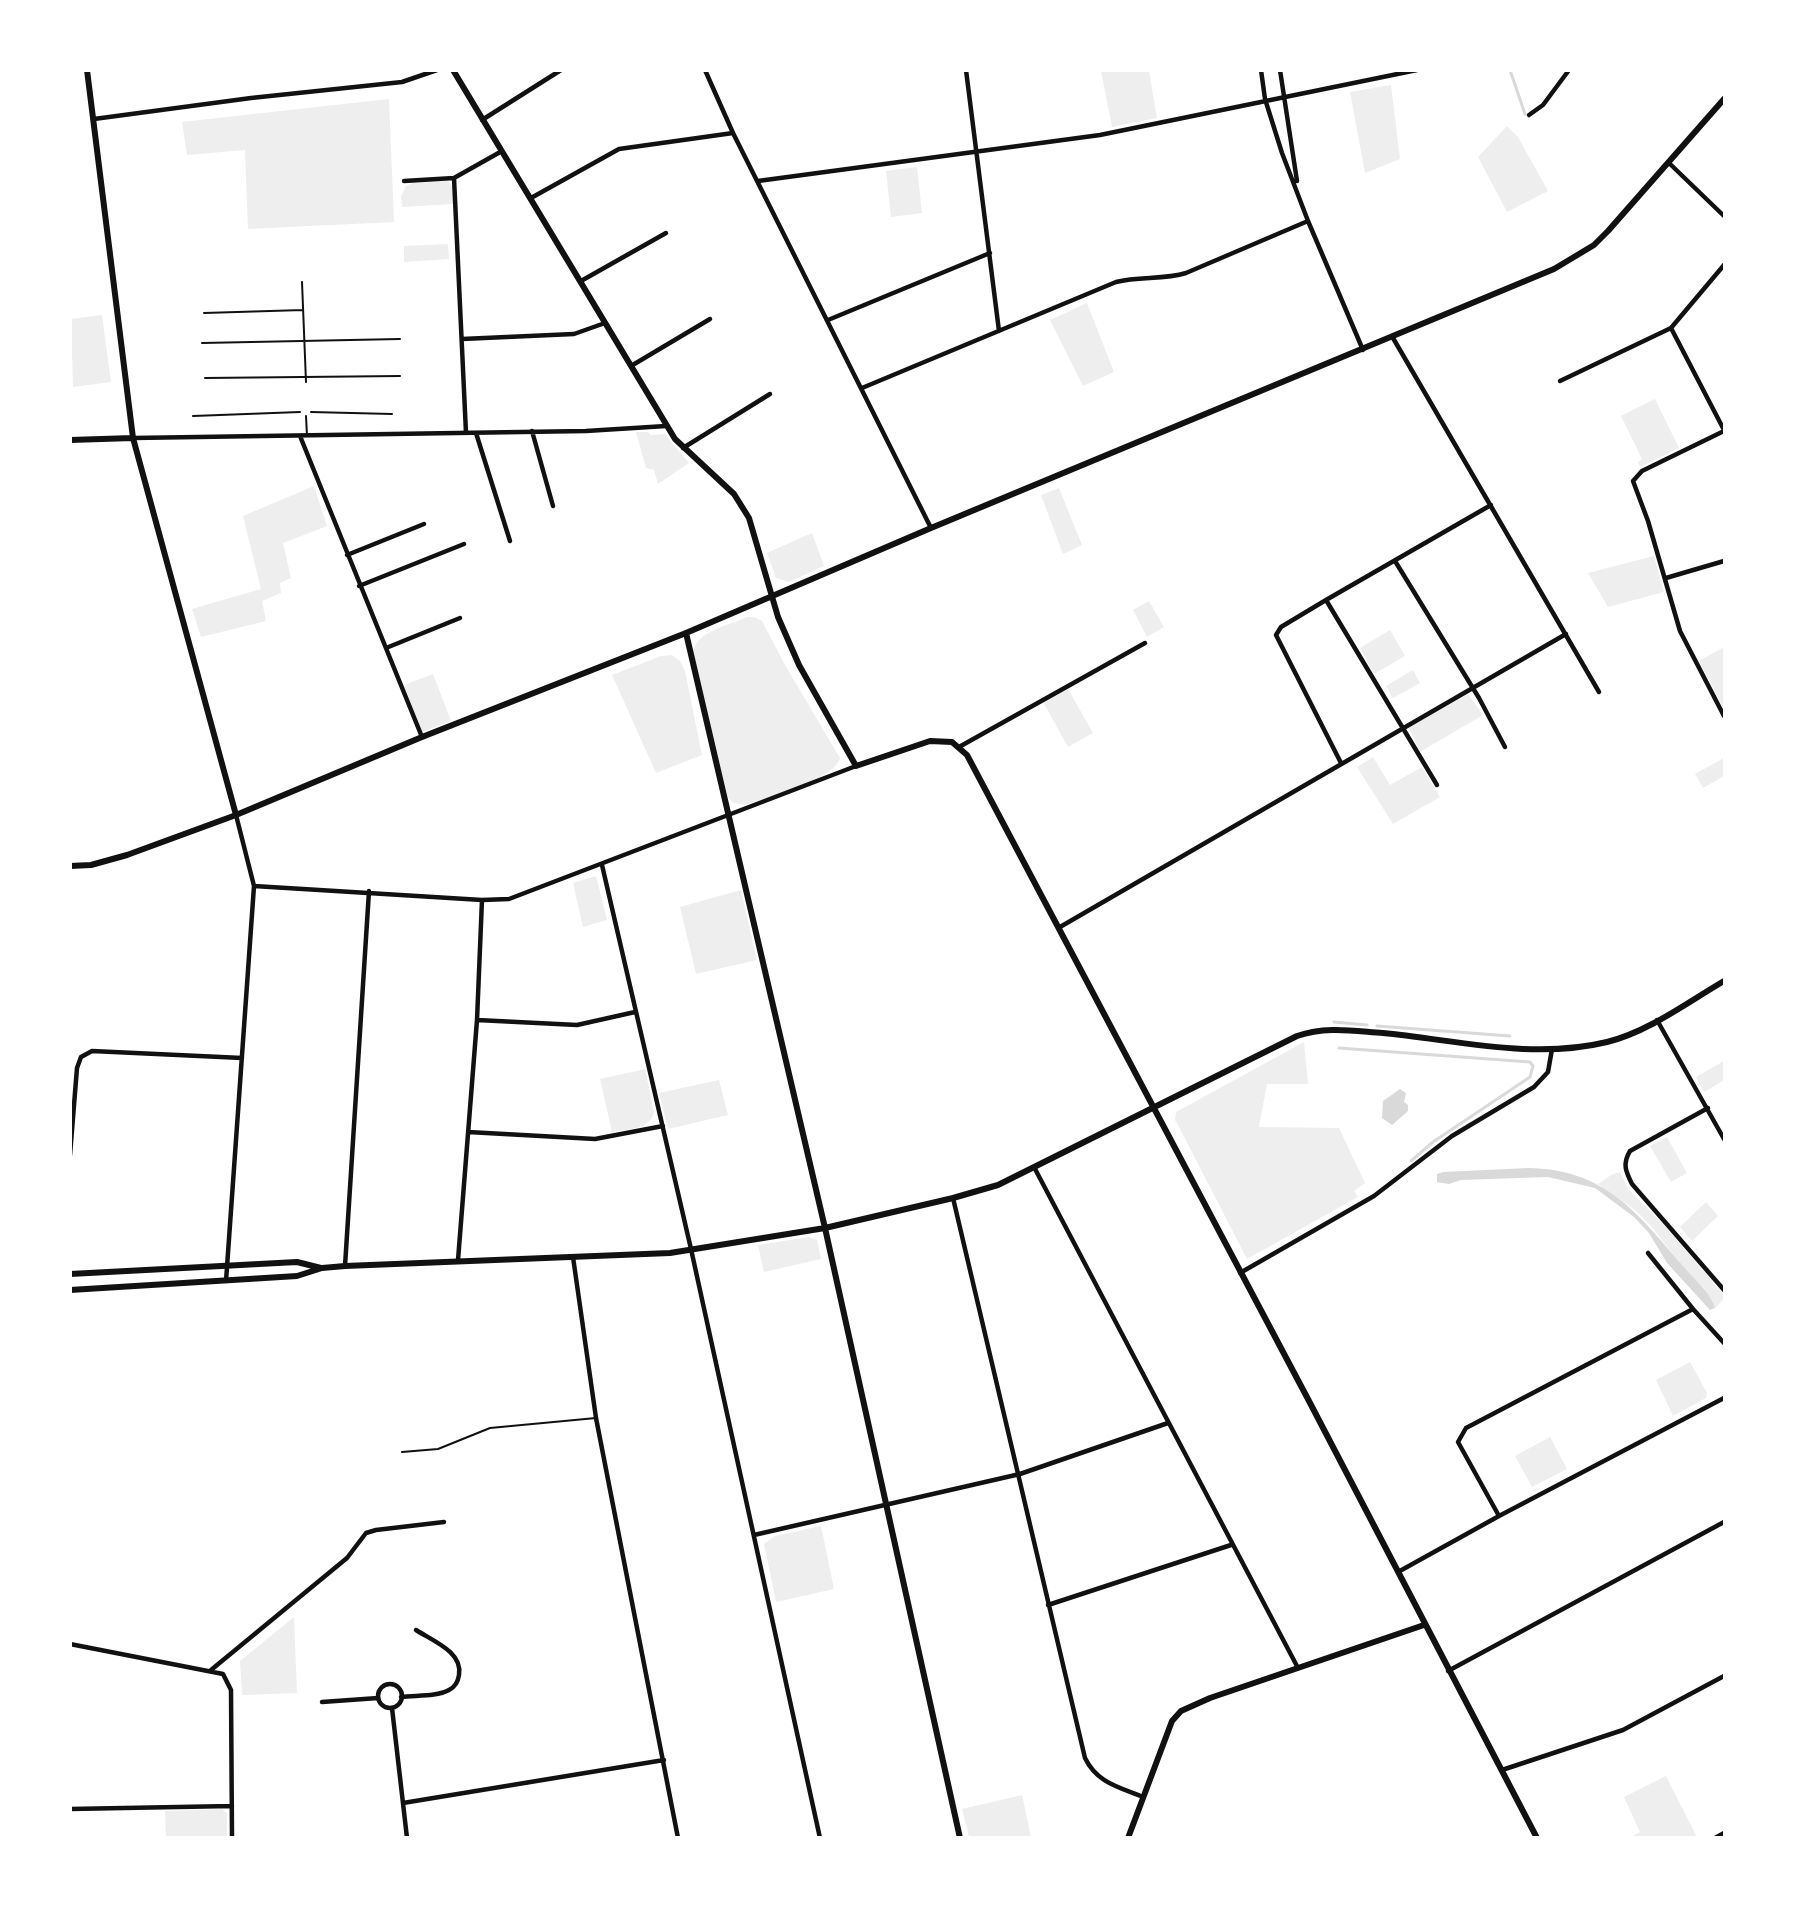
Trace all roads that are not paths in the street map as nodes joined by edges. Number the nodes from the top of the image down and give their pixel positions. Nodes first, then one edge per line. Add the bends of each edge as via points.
1 (87, 70) edge
2 (437, 70) edge
3 (453, 70) edge
4 (561, 70) edge
5 (705, 70) edge
6 (966, 70) edge
7 (1261, 70) edge
8 (1280, 70) edge
9 (1417, 70) edge
10 (1568, 71) edge
11 (1284, 96) junction
12 (1264, 99) junction
13 (1725, 99) edge
14 (1529, 115) dead end
15 (94, 119) junction
16 (482, 120) junction
17 (733, 133) junction
18 (502, 151) junction
19 (977, 151) junction
20 (1669, 163) junction
21 (454, 178) junction
22 (404, 181) dead end
23 (758, 181) junction
24 (1298, 191) junction
25 (531, 198) junction
26 (1725, 216) edge
27 (1308, 221) junction
28 (666, 233) dead end
29 (990, 253) junction
30 (1725, 266) edge
31 (580, 281) junction
32 (302, 282) dead end
33 (303, 310) junction
34 (204, 314) dead end
35 (710, 319) dead end
36 (828, 320) junction
37 (605, 323) junction
38 (1671, 327) junction
39 (999, 331) junction
40 (1393, 338) junction
41 (400, 339) dead end
42 (462, 339) junction
43 (305, 341) junction
44 (202, 343) dead end
45 (1363, 350) junction
46 (631, 366) junction
47 (305, 376) junction
48 (400, 376) dead end
49 (205, 378) dead end
50 (1560, 381) dead end
51 (306, 382) dead end
52 (862, 388) junction
53 (770, 394) dead end
54 (300, 412) dead end
55 (311, 412) dead end
56 (392, 414) dead end
57 (193, 416) dead end
58 (306, 416) dead end
59 (666, 426) junction
60 (1725, 430) edge
61 (532, 431) junction
62 (466, 433) junction
63 (476, 433) junction
64 (300, 436) junction
65 (307, 436) junction
66 (133, 438) junction
67 (70, 440) edge
68 (683, 448) junction
69 (1491, 505) junction
70 (553, 506) dead end
71 (424, 524) dead end
72 (931, 528) junction
73 (510, 542) dead end
74 (464, 544) dead end
75 (347, 555) junction
76 (1395, 561) junction
77 (1725, 561) edge
78 (1666, 578) junction
79 (359, 586) junction
80 (771, 597) junction
81 (1326, 600) junction
82 (460, 618) dead end
83 (686, 633) junction
84 (1566, 634) junction
85 (1145, 643) dead end
86 (386, 648) junction
87 (1472, 687) junction
88 (1599, 692) dead end
89 (1725, 716) edge
90 (1403, 727) junction
91 (422, 737) junction
92 (959, 747) junction
93 (1505, 747) dead end
94 (1341, 763) junction
95 (856, 766) junction
96 (1437, 785) dead end
97 (729, 814) junction
98 (236, 815) junction
99 (602, 865) junction
100 (70, 866) edge
101 (254, 886) junction
102 (369, 891) junction
103 (482, 900) junction
104 (1060, 927) junction
105 (1725, 981) edge
106 (635, 1012) junction
107 (477, 1020) junction
108 (1657, 1020) junction
109 (1552, 1049) junction
110 (242, 1058) junction
111 (1708, 1108) junction
112 (1153, 1109) junction
113 (663, 1126) junction
114 (468, 1132) junction
115 (1725, 1139) edge
116 (70, 1155) edge
117 (1034, 1167) junction
118 (953, 1198) junction
119 (825, 1228) junction
120 (691, 1249) junction
121 (1648, 1253) dead end
122 (573, 1257) junction
123 (458, 1260) junction
124 (345, 1266) junction
125 (227, 1267) junction
126 (322, 1268) junction
127 (1240, 1273) junction
128 (70, 1274) edge
129 (226, 1281) junction
130 (70, 1290) edge
131 (1725, 1290) edge
132 (1693, 1309) junction
133 (1725, 1342) edge
134 (1725, 1398) edge
135 (596, 1418) junction
136 (1168, 1424) junction
137 (402, 1452) dead end
138 (1020, 1474) junction
139 (887, 1505) junction
140 (1499, 1516) junction
141 (444, 1522) dead end
142 (1725, 1522) edge
143 (754, 1535) junction
144 (1231, 1545) junction
145 (1398, 1572) junction
146 (1048, 1605) junction
147 (1424, 1625) junction
148 (416, 1630) dead end
149 (70, 1644) edge
150 (1298, 1668) junction
151 (211, 1670) junction
152 (1448, 1671) junction
153 (1725, 1676) edge
154 (401, 1697) junction
155 (378, 1698) junction
156 (322, 1702) dead end
157 (392, 1708) junction
158 (664, 1760) junction
159 (1502, 1770) junction
160 (1143, 1797) junction
161 (403, 1803) junction
162 (232, 1806) junction
163 (70, 1809) edge
164 (232, 1838) edge
165 (407, 1838) edge
166 (678, 1838) edge
167 (820, 1838) edge
168 (960, 1838) edge
169 (1128, 1838) edge
170 (1537, 1838) edge

1 - 15 street
2 - 15 street via 402,82
3 - 16 street
4 - 16 street
5 - 17 street
6 - 19 street
7 - 12 street
8 - 11 street
9 - 11 street
10 - 14 street via 1544,105
11 - 12 street
11 - 24 street
12 - 19 street via 1159,124
12 - 24 street
13 - 20 street
15 - 66 street
16 - 18 street
17 - 23 street
17 - 25 street via 618,149
18 - 21 street
18 - 25 street
19 - 23 street
19 - 29 street
20 - 26 street
20 - 40 street via 1608,231 1574,259
21 - 22 street
21 - 42 street
23 - 36 street
24 - 27 street
25 - 31 street
27 - 39 street via 1186,273 1116,282
27 - 45 street
28 - 31 street
29 - 36 street
29 - 39 street
30 - 38 street
31 - 37 street
32 - 33 lane
33 - 34 lane
33 - 43 lane
35 - 46 street
36 - 52 street
37 - 42 street via 574,334
37 - 46 street
38 - 50 street
38 - 60 street
39 - 52 street
40 - 45 street
40 - 69 street
41 - 43 lane
42 - 62 street
43 - 44 lane
43 - 47 lane
45 - 72 street
46 - 59 street
47 - 48 lane
47 - 49 lane
47 - 51 lane
52 - 72 street
53 - 68 street
54 - 57 lane
55 - 56 lane
58 - 65 lane
59 - 61 street
59 - 68 street
60 - 78 street via 1642,471 1633,481
61 - 63 street
61 - 70 street
62 - 63 street
62 - 65 street
63 - 73 street
64 - 65 street
64 - 66 street
64 - 75 street
66 - 67 street
66 - 98 street
68 - 80 street via 734,494 749,518
69 - 76 street
69 - 84 street
71 - 75 street
72 - 80 street
74 - 79 street
75 - 79 street
76 - 81 street
76 - 87 street
77 - 78 street
78 - 89 street via 1680,631
79 - 86 street
80 - 83 street
80 - 95 street via 799,664
81 - 90 street
81 - 94 street via 1276,634
82 - 86 street
83 - 91 street
83 - 97 street
84 - 87 street
84 - 88 street
85 - 92 street
86 - 91 street
87 - 90 street
87 - 93 street
90 - 94 street
90 - 96 street
91 - 98 street
92 - 95 street via 952,742 930,741
92 - 104 street via 967,755
94 - 104 street
95 - 97 street
97 - 99 street
97 - 119 street
98 - 100 street via 127,855
98 - 101 street
99 - 103 street via 509,899
99 - 106 street
101 - 102 street
101 - 110 street
102 - 103 street
102 - 124 street
103 - 107 street
104 - 112 street
105 - 108 street
106 - 107 street via 576,1025
106 - 113 street
107 - 114 street
108 - 109 street via 1607,1042
108 - 111 street
109 - 112 street via 1314,1030
109 - 127 street via 1548,1072 1534,1087 1452,1136 1374,1196
110 - 116 street via 92,1051 81,1057 76,1068
110 - 125 street
111 - 115 street
111 - 131 street via 1630,1152 1625,1170 1632,1184
112 - 117 street
112 - 127 street
113 - 114 street via 595,1139
113 - 120 street
114 - 123 street
117 - 118 street via 998,1185
117 - 136 street
118 - 119 street
118 - 138 street
119 - 120 street
119 - 139 street
120 - 122 street
120 - 143 street
121 - 132 street
122 - 123 street
122 - 135 street
123 - 124 street
124 - 126 street
125 - 126 street via 297,1262
125 - 128 street
125 - 129 street
126 - 129 street via 297,1276
127 - 145 street
129 - 130 street
132 - 133 street
132 - 140 street via 1466,1428 1458,1442
134 - 140 street
135 - 137 lane via 490,1428 438,1449
135 - 158 street
136 - 138 street
136 - 144 street
138 - 139 street
138 - 146 street
139 - 143 street
139 - 168 street
140 - 145 street
141 - 151 street via 366,1533 347,1558
142 - 152 street
143 - 167 street
144 - 146 street
144 - 150 street
145 - 147 street
146 - 160 street via 1092,1773
147 - 150 street
147 - 152 street
148 - 154 street via 455,1656 460,1667 459,1679 443,1692
149 - 151 street
150 - 160 street via 1181,1711 1172,1721
151 - 162 street via 223,1674 231,1690
152 - 159 street
153 - 159 street via 1623,1730
154 - 155 street via 397,1687 389,1684 380,1690
154 - 157 street
155 - 156 street
155 - 157 street via 384,1707
157 - 161 street
158 - 161 street
158 - 166 street
159 - 170 street
160 - 169 street
161 - 165 street
162 - 163 street
162 - 164 street

